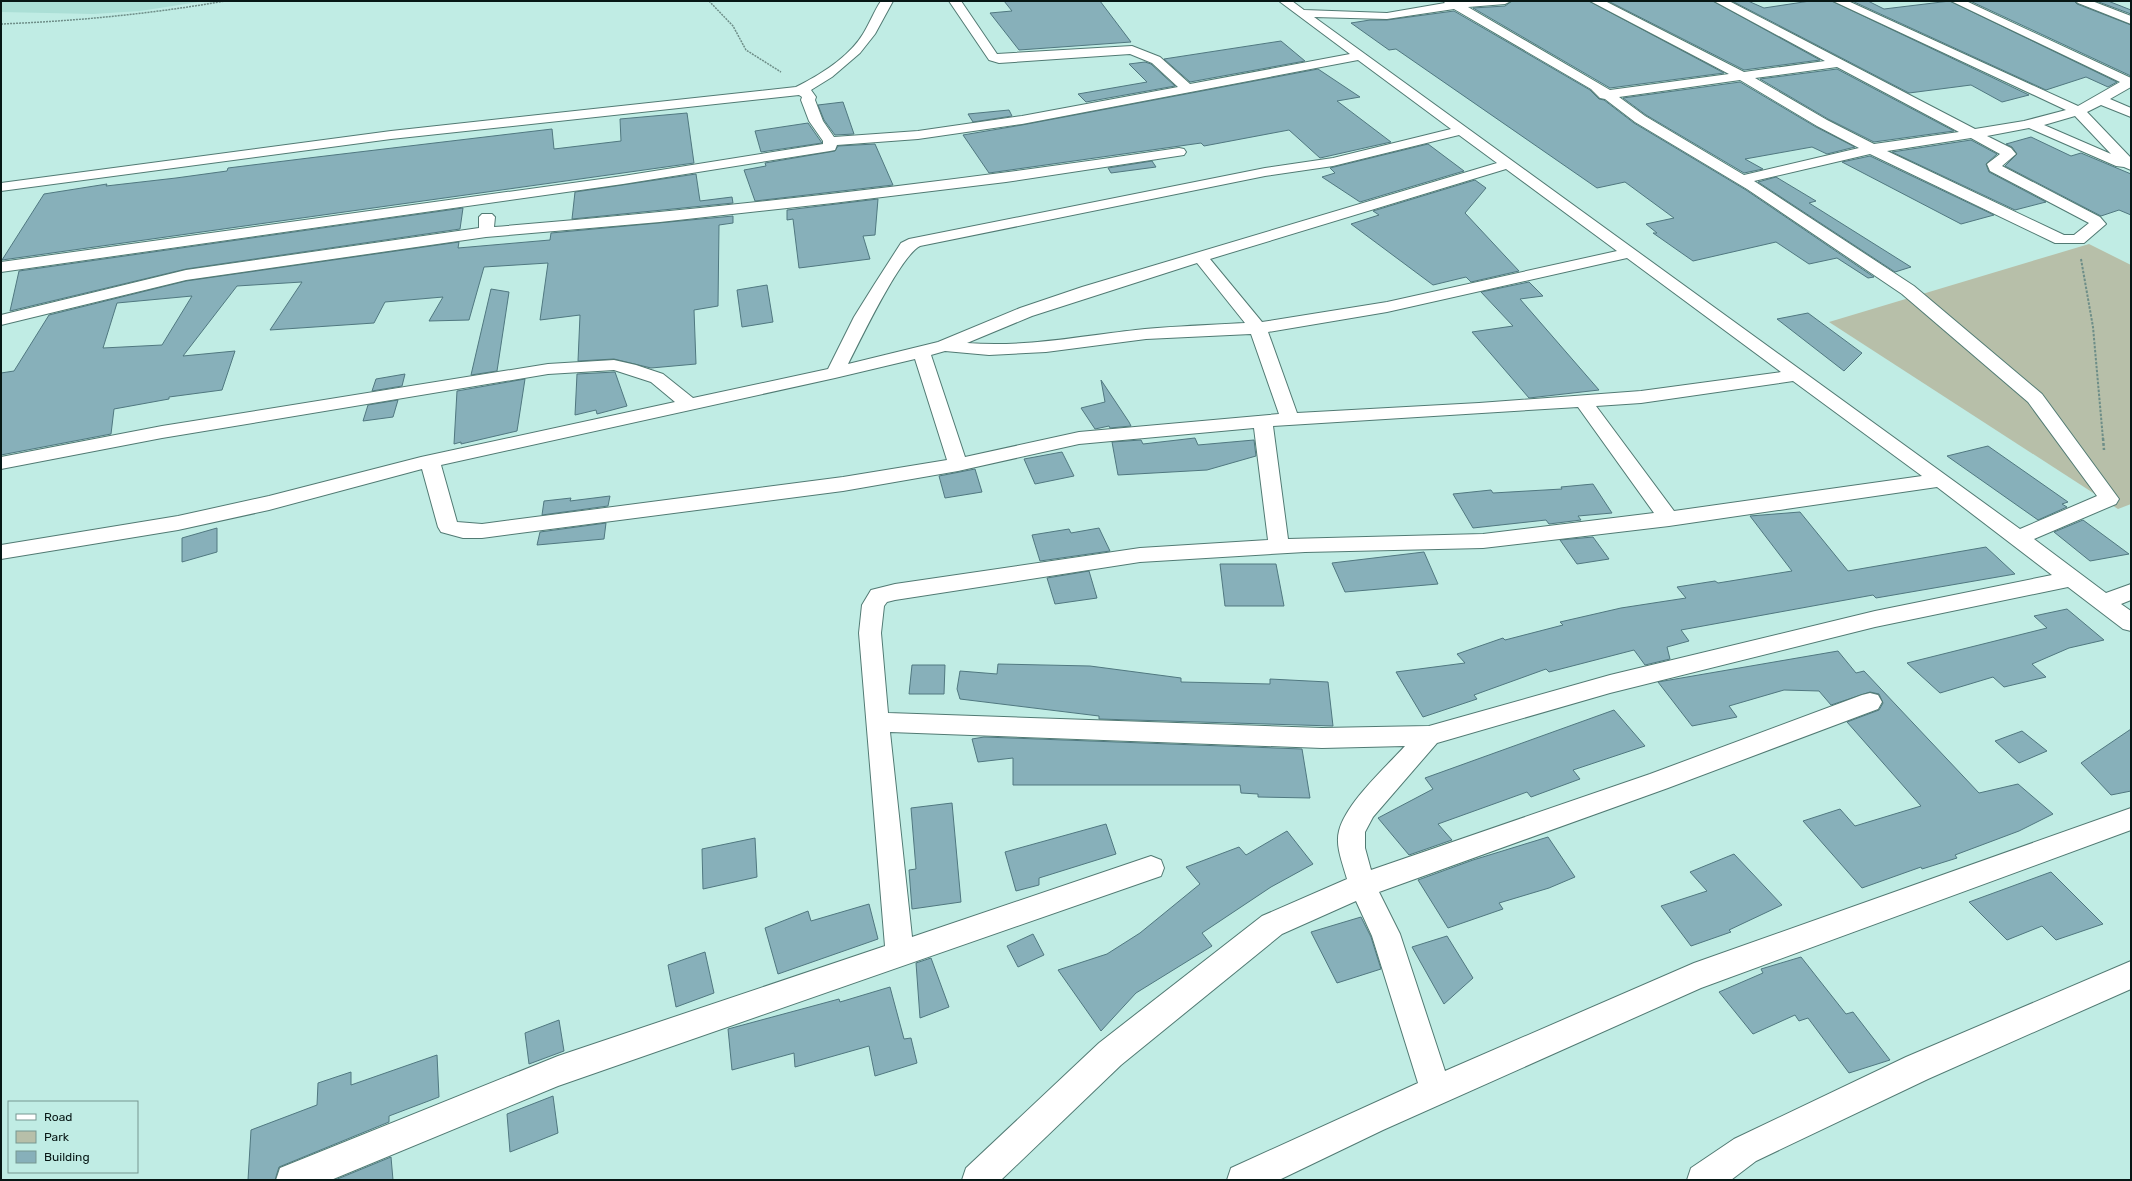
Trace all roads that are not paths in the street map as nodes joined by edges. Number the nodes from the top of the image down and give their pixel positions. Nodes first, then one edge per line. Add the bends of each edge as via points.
1 (887, 1) edge
2 (955, 1) edge
3 (1285, 1) edge
4 (1504, 1) edge
5 (1596, 1) edge
6 (1720, 1) edge
7 (1839, 1) edge
8 (1957, 1) edge
9 (2082, 1) edge
10 (1453, 3) edge
11 (1302, 13) junction
12 (2131, 20) edge
13 (1361, 56) junction
14 (1840, 63) junction
15 (1740, 75) junction
16 (2131, 82) edge
17 (805, 88) junction
18 (1188, 89) junction
19 (1605, 95) junction
20 (2102, 100) junction
21 (2078, 111) junction
22 (2131, 113) edge
23 (2029, 123) junction
24 (1462, 130) junction
25 (1973, 133) junction
26 (830, 141) junction
27 (1872, 149) junction
28 (1179, 152) dead end
29 (1508, 164) junction
30 (2131, 167) edge
31 (1742, 180) junction
32 (1, 187) edge
33 (494, 200) junction
34 (486, 232) junction
35 (1630, 254) junction
36 (1201, 258) junction
37 (1, 267) edge
38 (1, 320) edge
39 (1258, 328) junction
40 (944, 346) junction
41 (920, 351) junction
42 (835, 372) junction
43 (1797, 375) junction
44 (1583, 401) junction
45 (690, 404) junction
46 (1290, 419) junction
47 (1263, 421) junction
48 (430, 461) junction
49 (1, 463) edge
50 (958, 465) junction
51 (1941, 480) junction
52 (1670, 519) junction
53 (2017, 538) junction
54 (1279, 547) junction
55 (1, 552) edge
56 (2072, 579) junction
57 (2131, 592) edge
58 (2103, 602) junction
59 (2131, 623) edge
60 (1870, 702) dead end
61 (877, 722) junction
62 (1429, 736) junction
63 (2131, 819) edge
64 (1151, 868) dead end
65 (1362, 885) junction
66 (900, 954) junction
67 (2131, 975) edge
68 (1436, 1090) junction
69 (292, 1180) edge
70 (978, 1180) edge
71 (1243, 1180) edge
72 (1703, 1180) edge

1 - 17 street via 876,16 869,33 854,52
2 - 18 street via 993,57 999,59 1132,50 1156,60
3 - 11 street
4 - 10 street
5 - 15 street
6 - 14 street
7 - 21 street
8 - 16 street
9 - 12 street
10 - 11 street via 1387,16
10 - 19 street via 1582,78
11 - 13 street
13 - 18 street
13 - 24 street
14 - 15 street
14 - 25 street
15 - 19 street
15 - 27 street
16 - 20 street via 2111,91
17 - 26 street via 816,121
17 - 32 street via 391,134
18 - 26 street via 1022,120 918,135
19 - 31 street
20 - 21 street
20 - 22 street
21 - 23 street
21 - 30 street
23 - 25 street
23 - 30 street
24 - 29 street
24 - 42 street via 1333,162 1265,172 915,242 906,246 863,317
25 - 27 street
25 - 27 street via 2009,154 1994,164 1994,168 2098,224 2078,240 2061,240
26 - 33 street via 830,147 770,158
27 - 31 street
28 - 34 street via 992,180 690,214
29 - 35 street
29 - 36 street
31 - 53 street via 1908,290 2035,398 2109,499
33 - 34 street via 488,210
33 - 37 street via 235,232
34 - 38 street via 186,275
35 - 39 street via 1387,308
35 - 43 street
36 - 39 street
36 - 40 street via 1026,312
39 - 40 street via 1146,334 1031,348 988,350
39 - 46 street
40 - 41 street
41 - 42 street
41 - 50 street
42 - 45 street
43 - 44 street via 1641,397
43 - 51 street
44 - 46 street
44 - 52 street
45 - 48 street
45 - 49 street via 658,378 636,370 614,365 548,368 162,432
46 - 47 street
47 - 50 street via 1079,438
47 - 54 street
48 - 50 street via 448,527 463,532 843,484
48 - 55 street via 270,503 178,523
51 - 52 street
51 - 53 street
52 - 54 street via 1483,541
53 - 56 street
54 - 61 street via 1140,555 879,596 873,605 870,633
56 - 58 street
56 - 62 street via 1876,619 1618,682
57 - 58 street
58 - 59 street
60 - 65 street via 1659,781
61 - 62 street via 1322,738
61 - 66 street
62 - 65 street via 1364,809 1352,831 1352,848
63 - 68 street via 1694,977
64 - 66 street
65 - 68 street via 1386,934
65 - 70 street via 1272,925 1110,1054
66 - 69 street via 558,1071
67 - 72 street via 1917,1068 1745,1150
68 - 71 street

